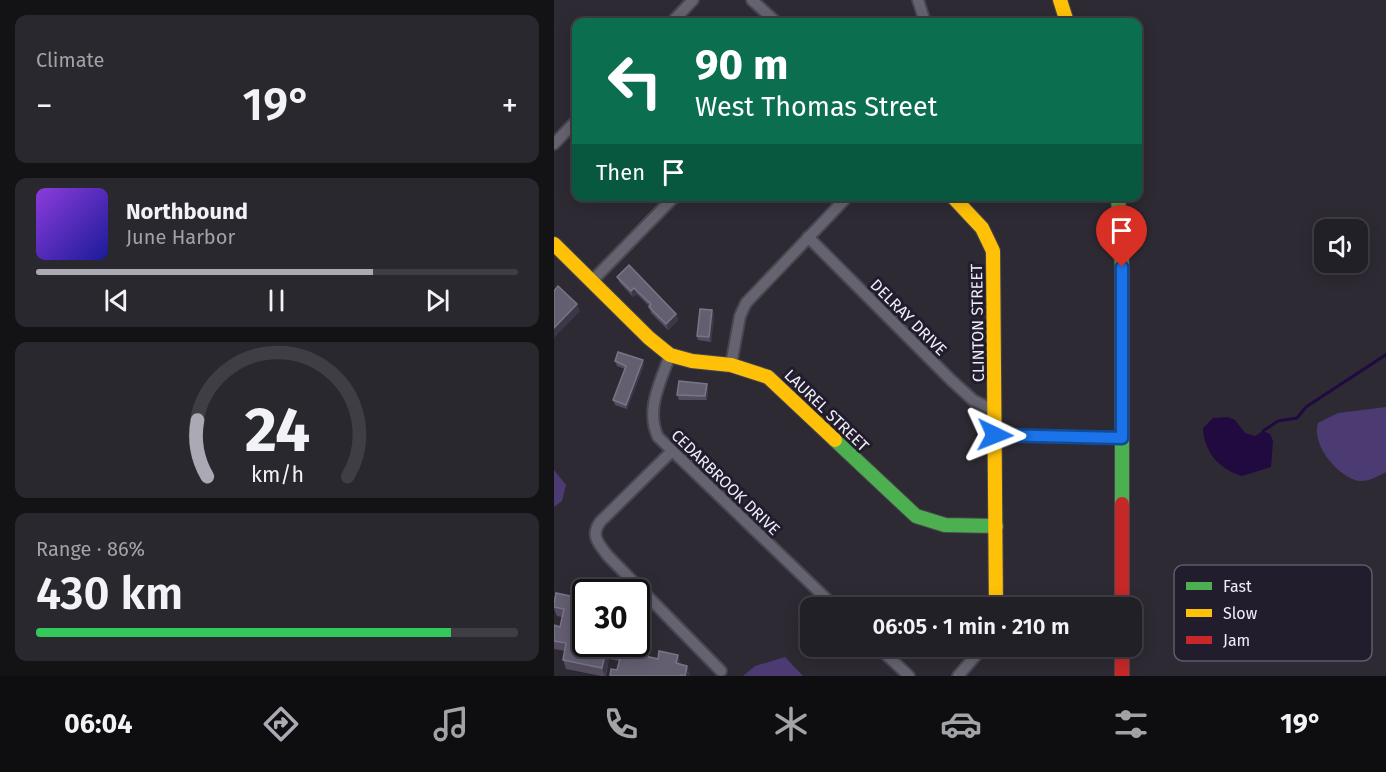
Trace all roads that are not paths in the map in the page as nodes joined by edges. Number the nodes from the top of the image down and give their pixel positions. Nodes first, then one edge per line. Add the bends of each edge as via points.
1 (693, 0) edge
2 (752, 0) edge
3 (918, 0) edge
4 (1060, 0) edge
5 (676, 18) edge
6 (772, 18) edge
7 (924, 18) edge
8 (1066, 18) edge
9 (572, 125) edge
10 (554, 144) edge
11 (670, 201) edge
12 (843, 201) edge
13 (957, 201) edge
14 (1118, 201) edge
15 (808, 237) junction
16 (557, 252) edge
17 (592, 281) junction
18 (670, 355) junction
19 (731, 365) junction
20 (995, 410) junction
21 (995, 435) junction
22 (1122, 438) junction
23 (671, 452) junction
24 (996, 526) junction
25 (824, 597) edge
26 (996, 597) edge
27 (1122, 597) edge
28 (889, 657) edge
29 (974, 657) edge
30 (1122, 657) edge
31 (721, 671) dead end
32 (909, 676) edge
33 (958, 676) edge
34 (1122, 676) edge

1 - 5 street
2 - 6 street
3 - 7 street
4 - 8 street
9 - 10 street
11 - 17 street
12 - 15 street
13 - 20 street, CLINTON STREET via 981,225 993,251
14 - 22 street
15 - 19 street via 746,303
15 - 20 street, DELRAY DRIVE via 950,379 973,400
16 - 17 street, LAUREL STREET
17 - 18 street, LAUREL STREET
18 - 19 street, LAUREL STREET
18 - 23 street, CEDARBROOK DRIVE via 655,395 653,422 658,437
19 - 24 street, LAUREL STREET via 755,371 778,385 916,516 941,525
20 - 21 street, CLINTON STREET
21 - 22 street
21 - 24 street, CLINTON STREET
22 - 27 street
23 - 25 street, CEDARBROOK DRIVE
23 - 31 street via 600,522 594,530 595,537 608,556
24 - 26 street, CLINTON STREET
28 - 32 street
29 - 33 street
30 - 34 street

